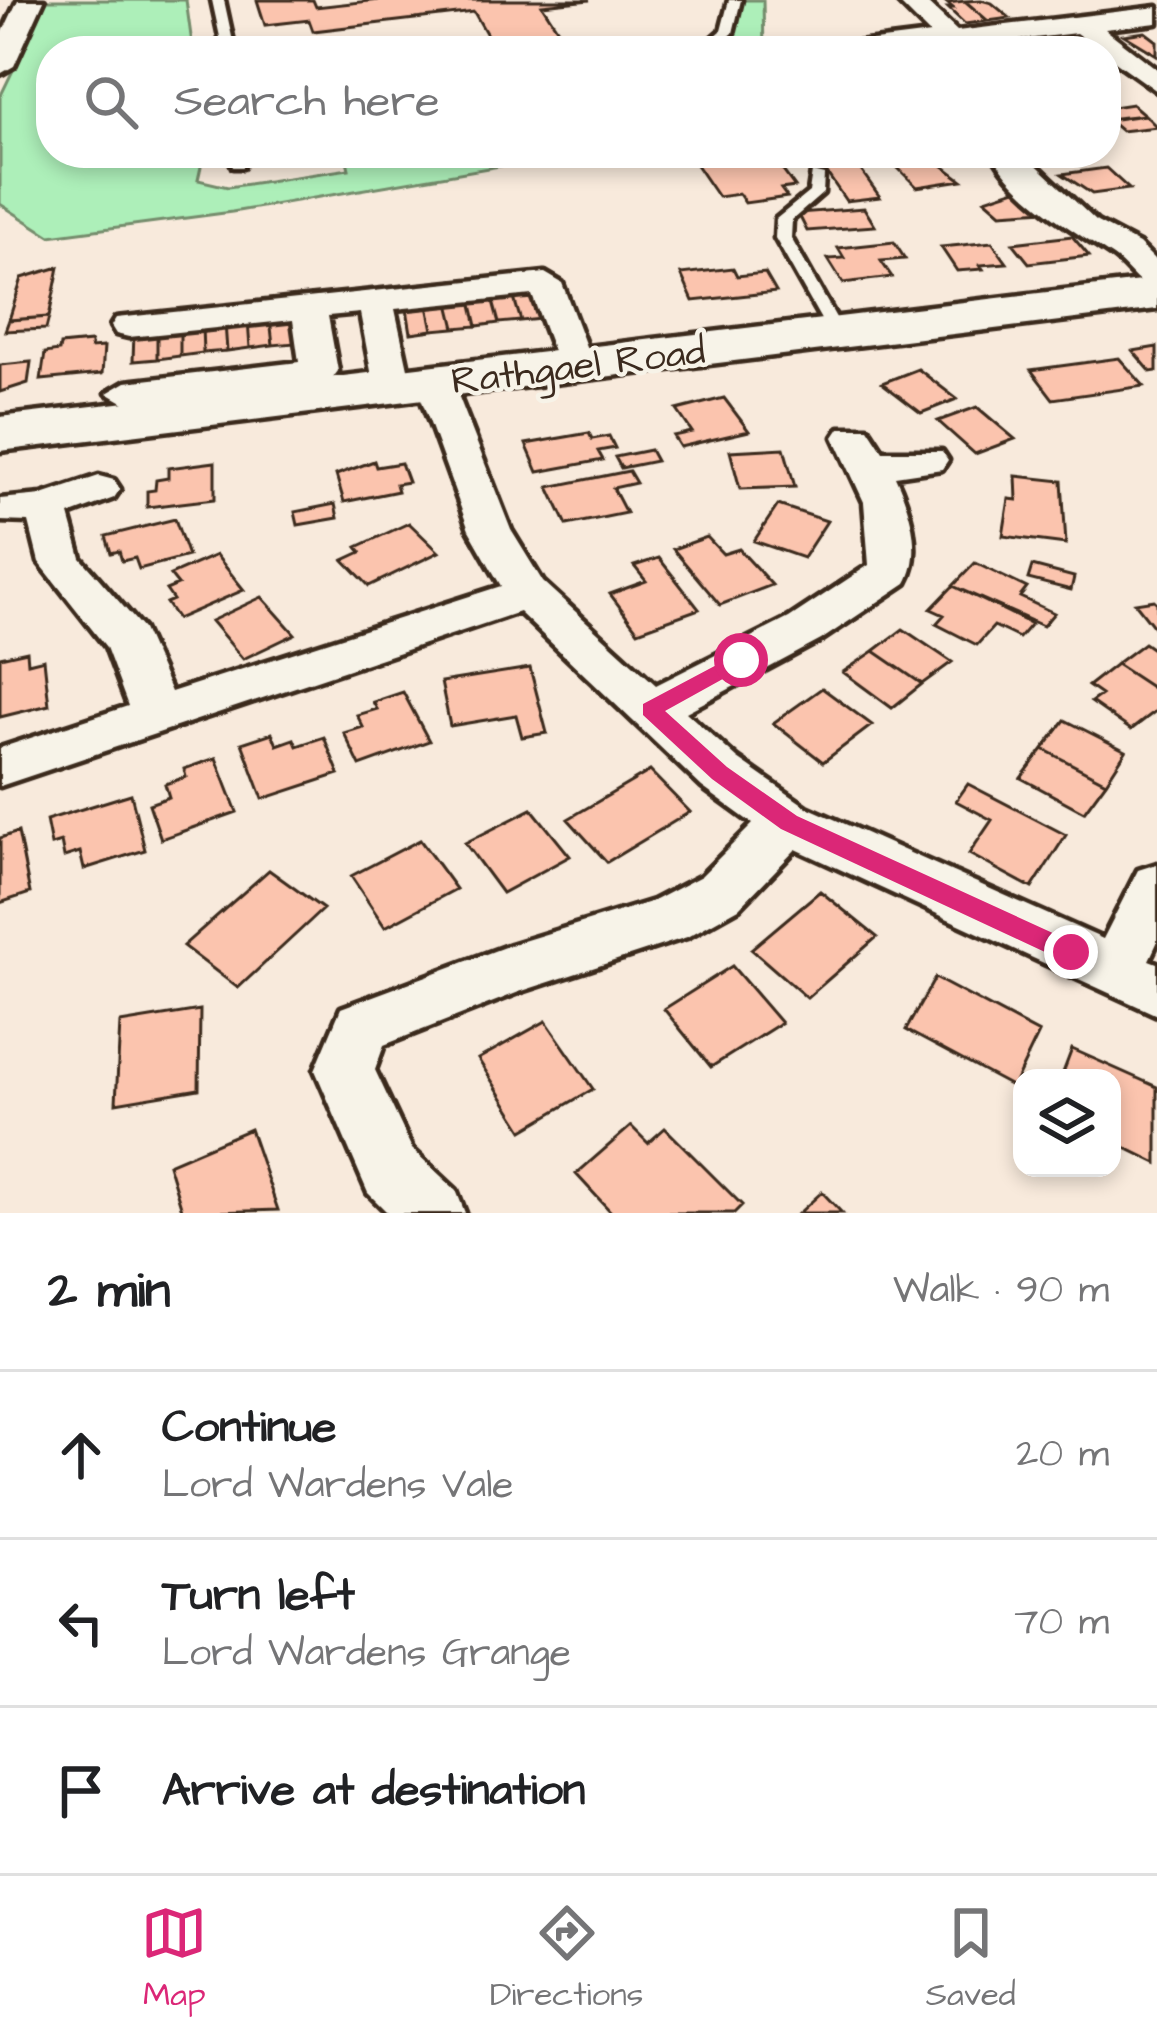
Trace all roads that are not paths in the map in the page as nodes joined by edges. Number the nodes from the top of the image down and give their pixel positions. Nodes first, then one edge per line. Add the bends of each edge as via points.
1 (32, 0) edge
2 (218, 0) edge
3 (735, 0) edge
4 (909, 0) edge
5 (1157, 15) edge
6 (1082, 24) junction
7 (226, 36) edge
8 (724, 36) edge
9 (947, 36) edge
10 (958, 36) edge
11 (1097, 36) edge
12 (1121, 55) edge
13 (0, 66) edge
14 (1157, 83) edge
15 (1031, 168) edge
16 (817, 175) dead end
17 (1157, 281) edge
18 (1157, 294) edge
19 (375, 300) junction
20 (309, 307) junction
21 (129, 326) dead end
22 (836, 332) junction
23 (574, 365) junction
24 (414, 385) junction
25 (126, 393) dead end
26 (0, 434) edge
27 (928, 460) dead end
28 (99, 489) dead end
29 (527, 593) junction
30 (650, 710) junction
31 (156, 716) junction
32 (0, 767) edge
33 (789, 822) junction
34 (1157, 886) edge
35 (1136, 981) edge
36 (433, 1213) edge

1 - 13 street
2 - 7 lane
3 - 8 lane
4 - 9 street
5 - 6 street
6 - 10 street
6 - 11 street
12 - 14 street
15 - 17 street via 1085,229 1127,251
16 - 22 lane via 816,193 784,219 783,238
18 - 22 street, Rathgael Road
19 - 20 street
19 - 23 street via 545,283
19 - 24 street
20 - 21 street
20 - 25 street via 319,371
22 - 23 street, Rathgael Road
23 - 24 street, Rathgael Road
24 - 26 street, Rathgael Road
24 - 29 street
27 - 30 street via 863,451 896,545 890,572 805,629
28 - 31 street via 28,509 127,641
29 - 30 street
29 - 31 street
30 - 33 street
31 - 32 street
33 - 35 street
33 - 36 street via 720,892 668,920 362,1027 345,1070 390,1171
34 - 35 street

